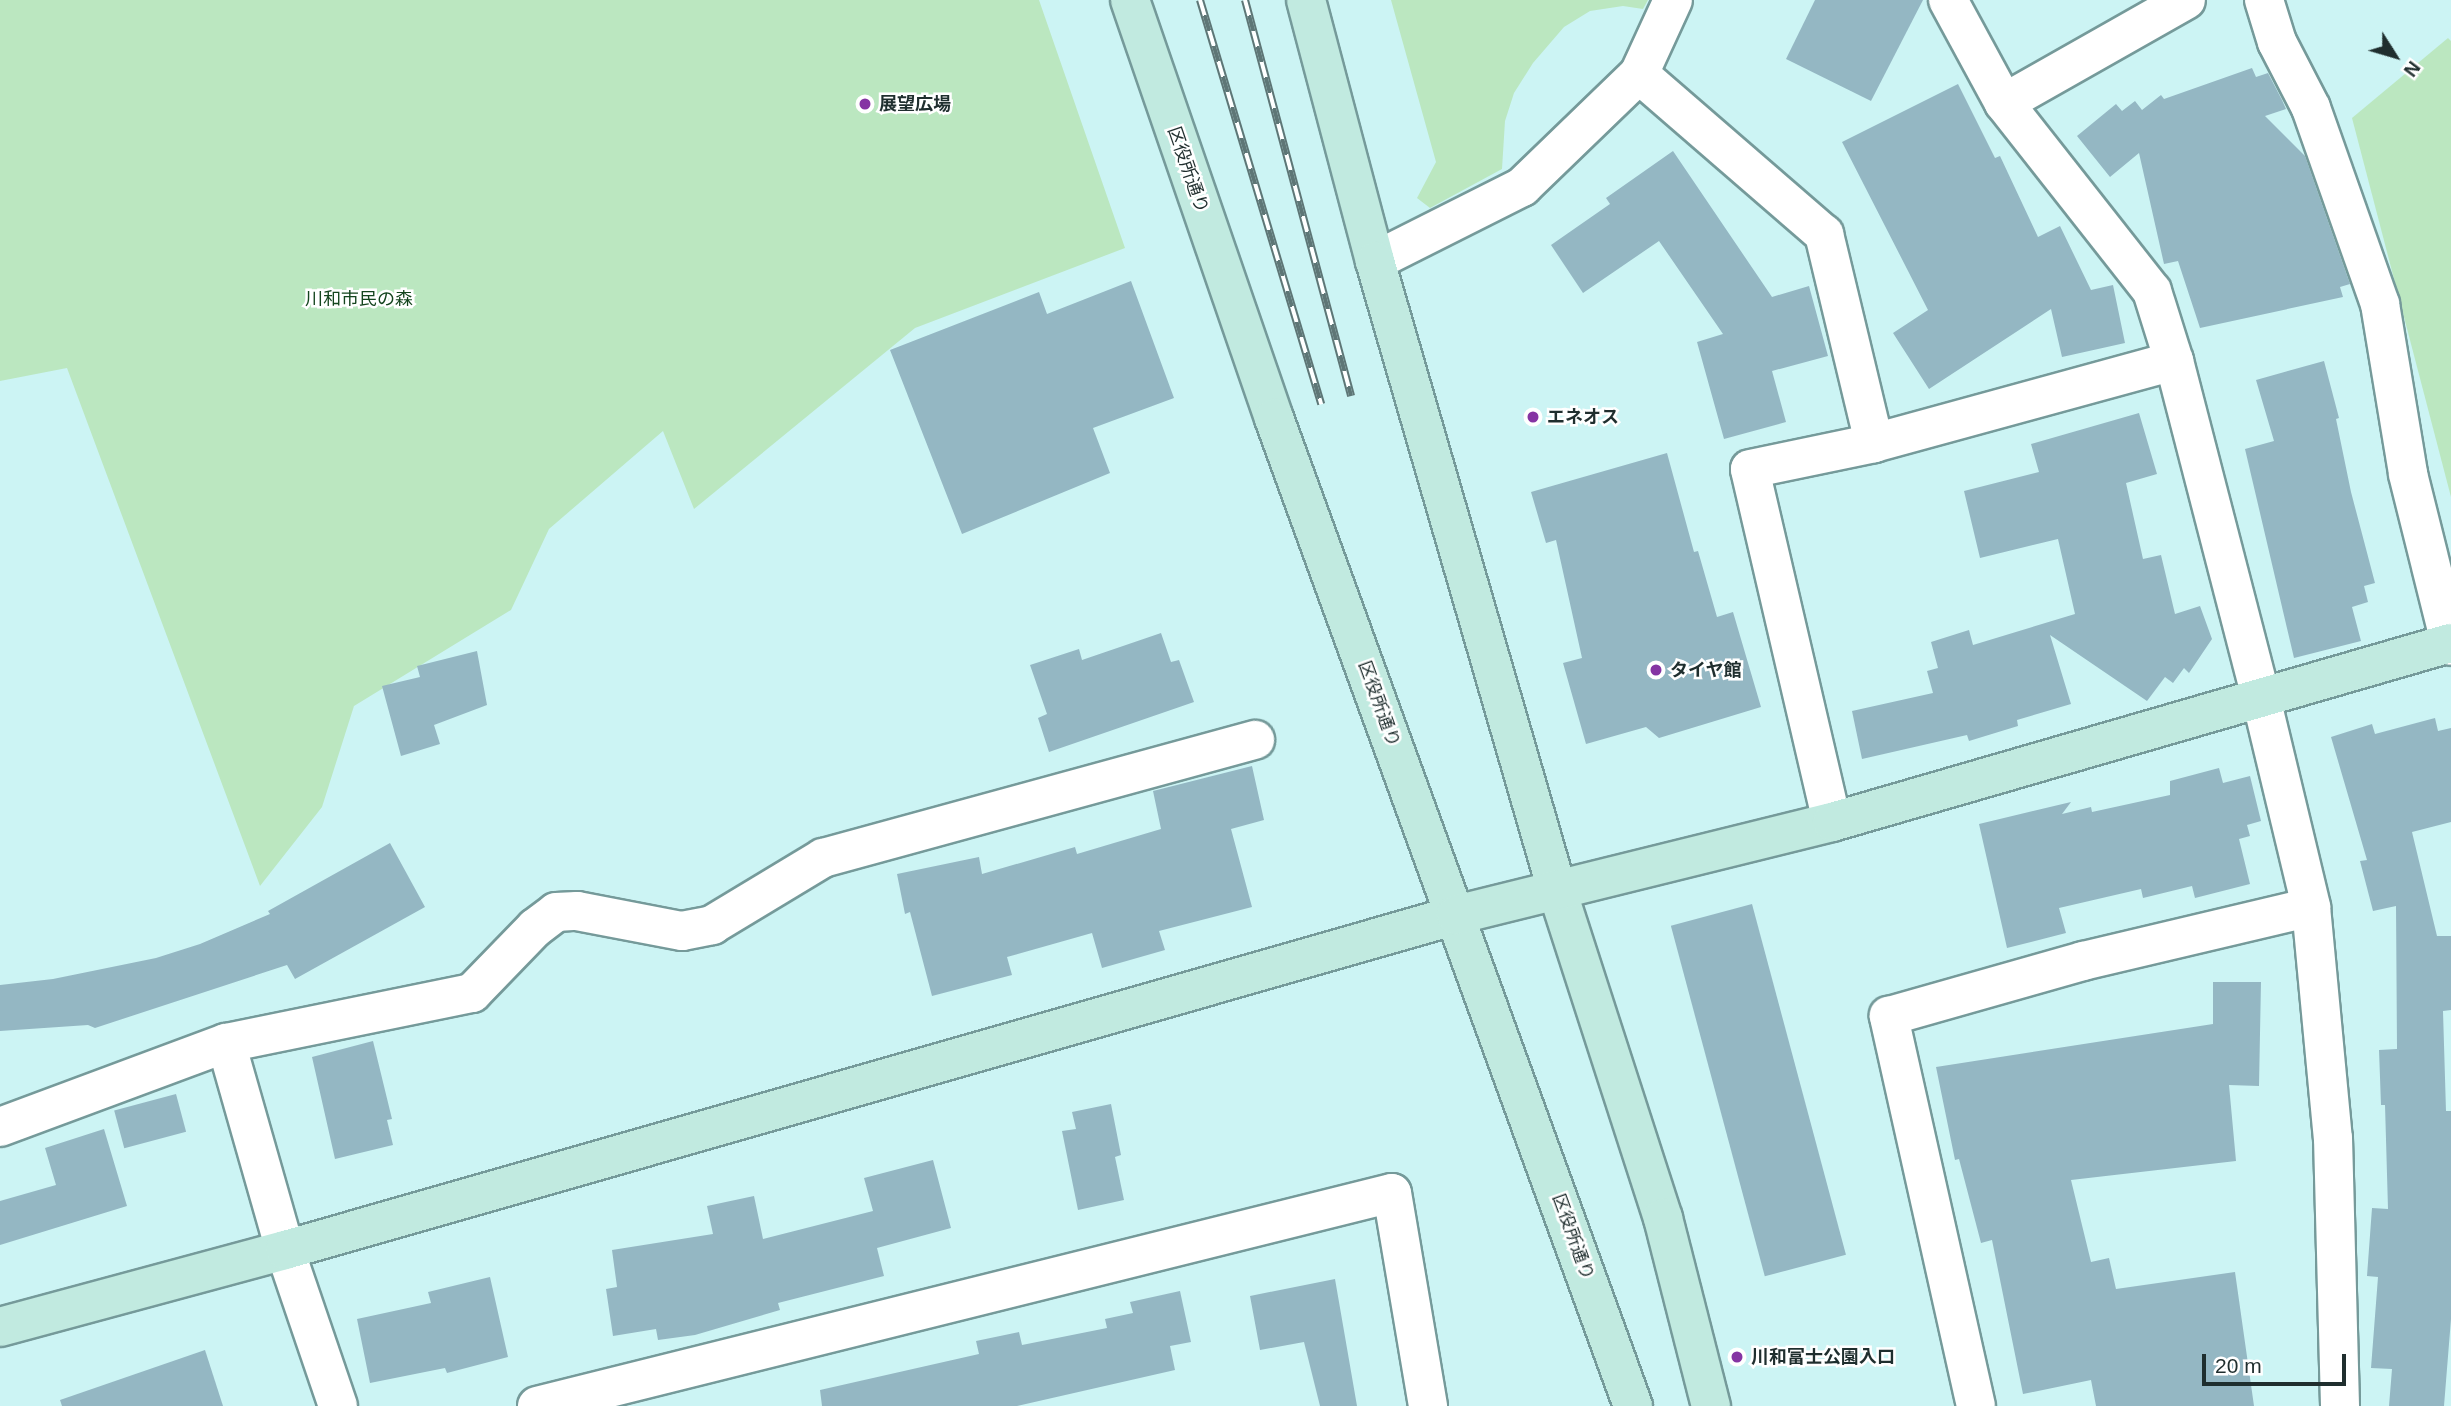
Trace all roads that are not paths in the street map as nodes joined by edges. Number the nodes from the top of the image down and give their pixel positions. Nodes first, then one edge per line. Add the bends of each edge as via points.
1 (1130, 0) edge
2 (1306, 0) edge
3 (1673, 0) edge
4 (1948, 0) edge
5 (2186, 0) edge
6 (2264, 0) edge
7 (1639, 74) junction
8 (2004, 103) junction
9 (1375, 261) junction
10 (2174, 361) junction
11 (1874, 443) junction
12 (2450, 644) edge
13 (2261, 698) junction
14 (1255, 740) dead end
15 (1832, 822) junction
16 (1557, 890) junction
17 (2311, 907) junction
18 (1456, 915) junction
19 (226, 1043) junction
20 (0, 1127) edge
21 (285, 1250) junction
22 (0, 1326) edge
23 (338, 1406) edge
24 (537, 1406) edge
25 (1428, 1406) edge
26 (1633, 1406) edge
27 (1711, 1406) edge
28 (1976, 1406) edge
29 (2340, 1406) edge

1 - 18 street, 区役所通り via 1274,418
2 - 9 street
3 - 7 street
4 - 8 street
5 - 8 street
6 - 12 street via 2277,42 2311,108 2380,304 2408,474
7 - 9 street via 1521,187
7 - 11 street via 1824,234
8 - 10 street via 2152,291
9 - 16 street
10 - 11 street
10 - 13 street
11 - 15 street via 1750,470
12 - 13 street
13 - 15 street
13 - 17 street
14 - 19 street via 822,858 712,925 682,931 577,911 556,912 472,993
15 - 16 street
16 - 18 street
16 - 27 street via 1663,1218
17 - 28 street via 2083,961 1889,1016
17 - 29 street via 2333,1138
18 - 21 street
18 - 26 street, 区役所通り
19 - 20 street
19 - 21 street
21 - 22 street
21 - 23 street
24 - 25 street via 1392,1193

